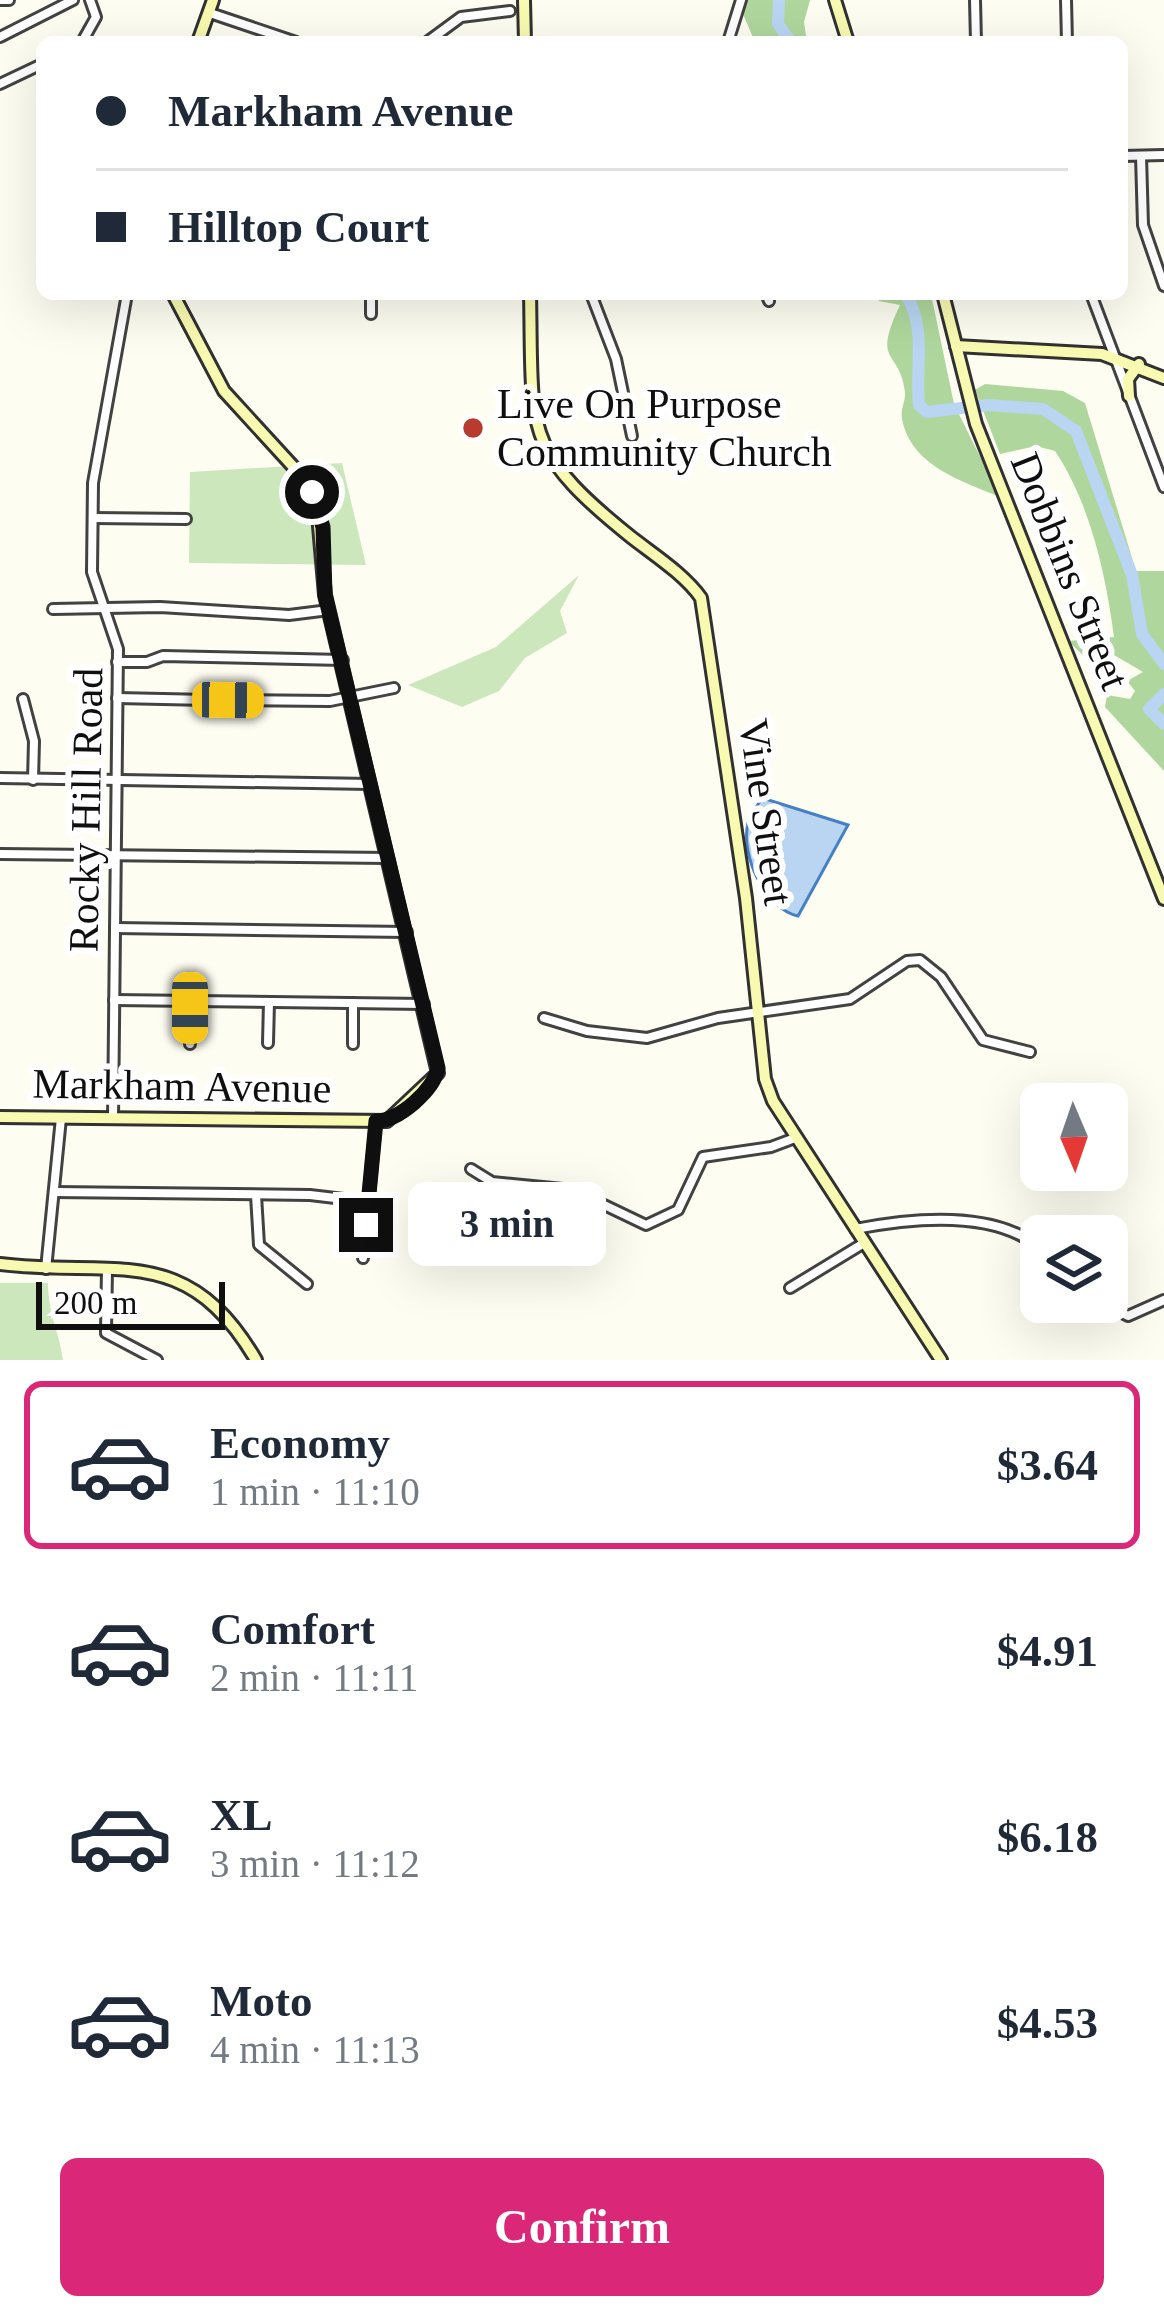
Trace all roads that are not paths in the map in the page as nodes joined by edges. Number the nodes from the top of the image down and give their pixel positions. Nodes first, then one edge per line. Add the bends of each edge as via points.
1 (74, 0) edge
2 (91, 0) edge
3 (524, 0) edge
4 (741, 0) edge
5 (835, 0) edge
6 (975, 0) edge
7 (1066, 0) edge
8 (212, 6) edge
9 (510, 11) dead end
10 (261, 31) junction
11 (85, 36) edge
12 (200, 36) edge
13 (261, 36) edge
14 (277, 36) edge
15 (435, 36) edge
16 (525, 36) edge
17 (730, 36) edge
18 (846, 36) edge
19 (976, 36) edge
20 (1067, 36) edge
21 (0, 37) edge
22 (36, 67) edge
23 (0, 84) edge
24 (1164, 154) edge
25 (1141, 155) junction
26 (1128, 156) edge
27 (1164, 286) edge
28 (126, 300) edge
29 (178, 300) edge
30 (371, 300) edge
31 (530, 300) edge
32 (593, 300) edge
33 (944, 300) edge
34 (1093, 300) edge
35 (371, 314) dead end
36 (956, 346) junction
37 (1115, 356) junction
38 (1139, 364) junction
39 (1164, 378) edge
40 (1129, 395) junction
41 (632, 436) dead end
42 (1164, 487) edge
43 (93, 518) junction
44 (187, 519) dead end
45 (53, 609) dead end
46 (105, 610) junction
47 (329, 610) junction
48 (344, 660) junction
49 (117, 662) junction
50 (394, 688) dead end
51 (353, 697) junction
52 (117, 698) junction
53 (22, 699) dead end
54 (0, 778) edge
55 (33, 780) junction
56 (116, 781) junction
57 (373, 784) junction
58 (0, 854) edge
59 (116, 856) junction
60 (390, 858) junction
61 (1160, 875) edge
62 (1164, 899) edge
63 (115, 928) junction
64 (407, 932) junction
65 (114, 1000) junction
66 (190, 1000) junction
67 (269, 1001) junction
68 (353, 1003) junction
69 (424, 1004) junction
70 (759, 1011) junction
71 (544, 1018) dead end
72 (268, 1043) dead end
73 (190, 1044) dead end
74 (353, 1044) dead end
75 (1030, 1052) dead end
76 (0, 1117) edge
77 (61, 1118) junction
78 (113, 1119) junction
79 (376, 1121) junction
80 (795, 1138) junction
81 (471, 1169) dead end
82 (54, 1192) junction
83 (256, 1195) junction
84 (369, 1202) junction
85 (855, 1229) junction
86 (1020, 1232) edge
87 (864, 1243) junction
88 (363, 1258) dead end
89 (0, 1264) edge
90 (46, 1269) junction
91 (106, 1269) junction
92 (307, 1285) dead end
93 (790, 1288) dead end
94 (1164, 1300) edge
95 (1128, 1316) edge
96 (157, 1360) edge
97 (256, 1360) edge
98 (941, 1360) edge

1 - 21 street
2 - 11 street via 96,17
3 - 16 street
4 - 17 street
5 - 18 street
6 - 19 street
7 - 20 street
8 - 10 street
8 - 12 street
9 - 15 street via 461,17
10 - 13 street
10 - 14 street
22 - 23 street
24 - 25 street
25 - 26 street
25 - 27 street via 1143,225
28 - 43 street, Rocky Hill Road via 94,461
29 - 47 street, Markham Avenue via 224,391 312,492
30 - 35 street
31 - 70 street, Vine Street via 532,405 549,457 578,494 701,598
32 - 41 street
33 - 36 street
34 - 37 street
36 - 37 street
36 - 61 street, Dobbins Street via 976,424
37 - 38 street
37 - 40 street
38 - 39 street
38 - 40 street
40 - 42 street
43 - 44 street
43 - 46 street, Rocky Hill Road via 92,572
45 - 46 street
46 - 47 street
46 - 49 street, Rocky Hill Road
47 - 48 street, Markham Avenue
48 - 49 street
48 - 51 street, Markham Avenue
49 - 52 street, Rocky Hill Road
50 - 51 street
51 - 52 street
51 - 57 street, Markham Avenue
52 - 56 street, Rocky Hill Road
53 - 55 street via 34,741
54 - 55 street
55 - 56 street
56 - 57 street
56 - 59 street, Rocky Hill Road
57 - 60 street, Markham Avenue
58 - 59 street
59 - 60 street
59 - 63 street, Rocky Hill Road
60 - 64 street, Markham Avenue
61 - 62 street, Dobbins Street
63 - 64 street
63 - 65 street, Rocky Hill Road
64 - 69 street, Markham Avenue
65 - 66 street
65 - 78 street, Rocky Hill Road
66 - 67 street
66 - 73 street
67 - 68 street
67 - 72 street
68 - 69 street
68 - 74 street
69 - 79 street, Markham Avenue via 436,1078 397,1115
70 - 71 street via 632,1039
70 - 75 street via 850,999 920,960 941,977 982,1040
70 - 80 street, Vine Street via 765,1079
76 - 77 street, Markham Avenue
77 - 78 street, Markham Avenue
77 - 82 street
78 - 79 street, Markham Avenue
79 - 84 street
80 - 81 street via 704,1156 678,1210 646,1225 573,1190 492,1183
80 - 85 street, Vine Street
82 - 83 street
82 - 90 street
83 - 84 street
83 - 92 street via 259,1245
84 - 88 street
85 - 86 street via 949,1222
85 - 87 street, Vine Street
87 - 93 street
87 - 98 street, Vine Street
89 - 90 street
90 - 91 street
91 - 96 street via 106,1333
91 - 97 street via 160,1272 195,1288
94 - 95 street

